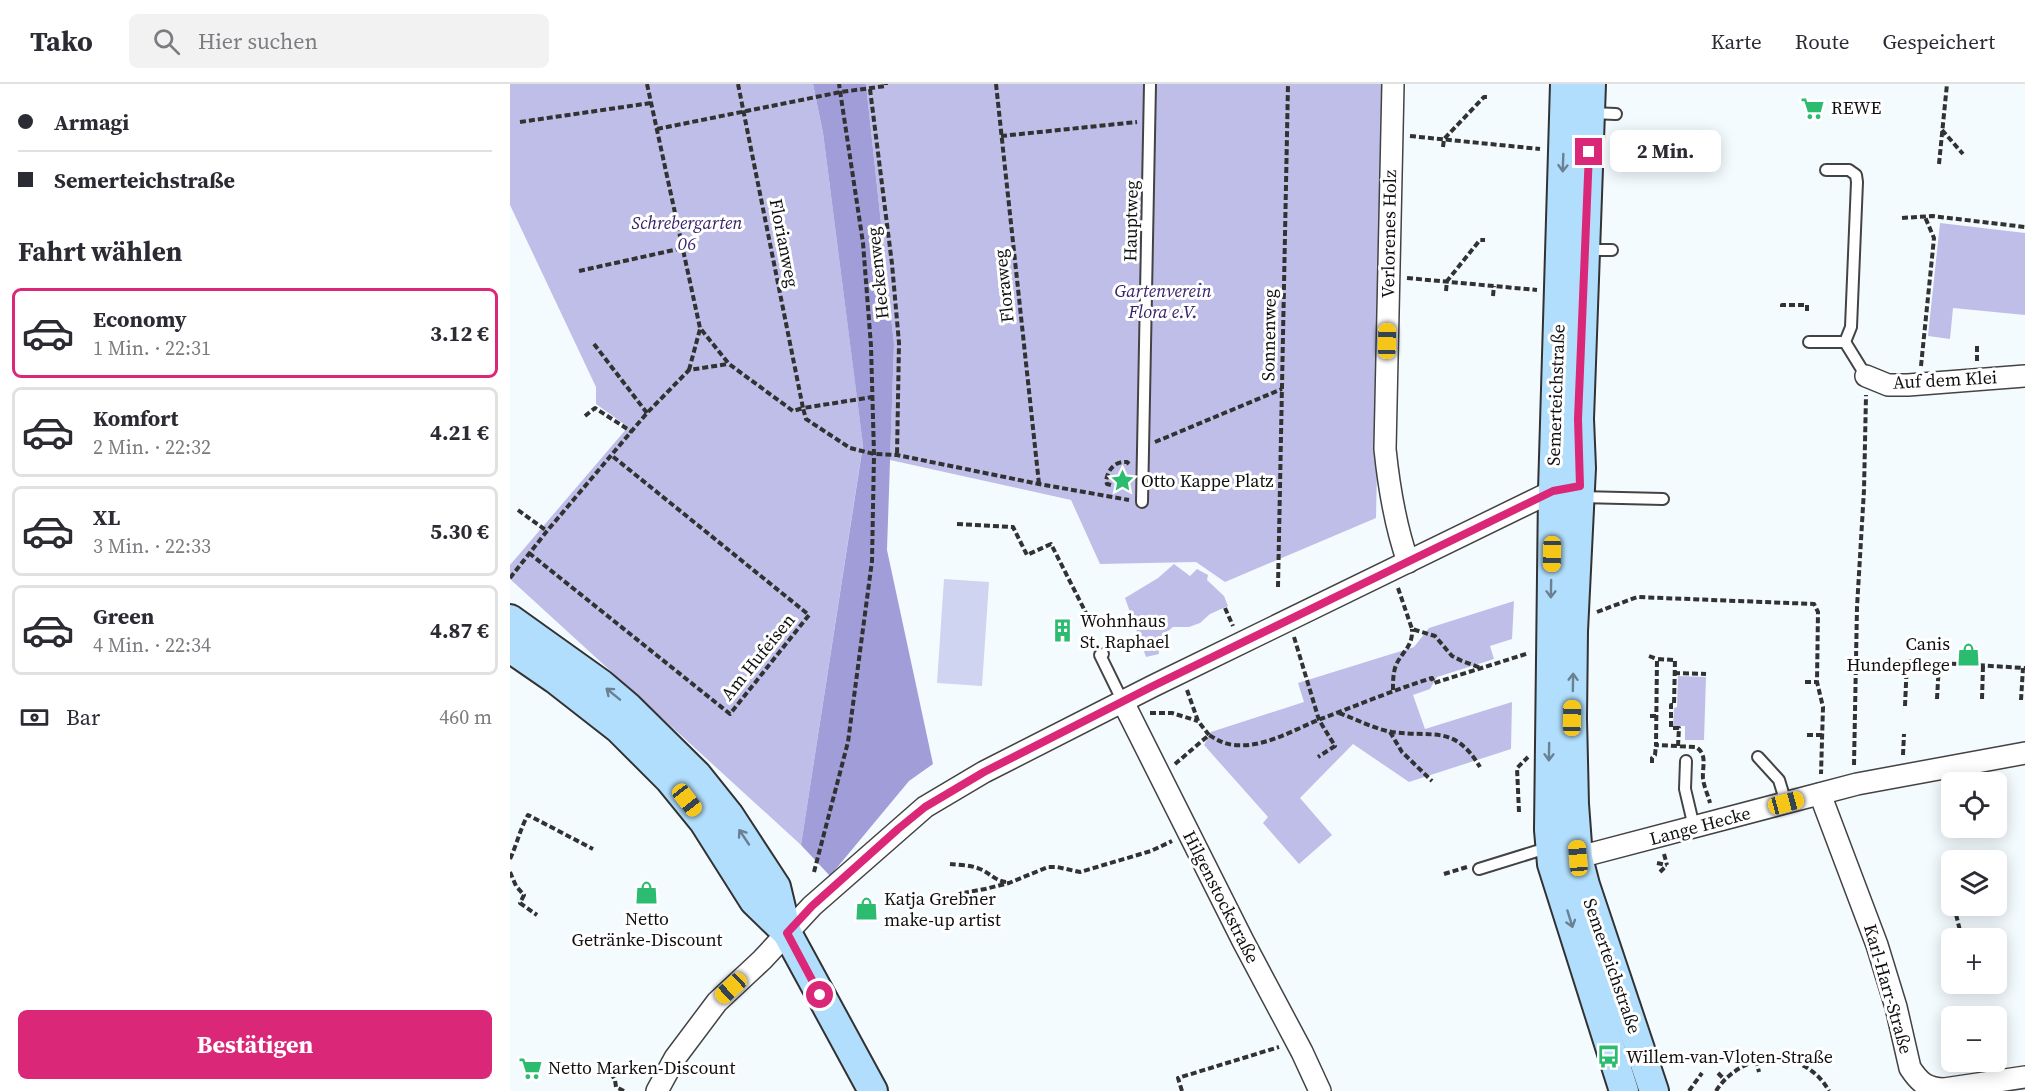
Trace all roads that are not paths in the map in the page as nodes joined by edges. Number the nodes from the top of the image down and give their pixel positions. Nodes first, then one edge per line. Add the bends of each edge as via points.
1 (1150, 84) edge
2 (1393, 84) edge
3 (1566, 84) edge
4 (1591, 84) edge
5 (1826, 170) dead end
6 (1809, 342) dead end
7 (1845, 342) junction
8 (1866, 376) joint
9 (2025, 376) edge
10 (1571, 491) junction
11 (1663, 499) dead end
12 (1142, 502) road end
13 (1400, 566) junction
14 (510, 619) edge
15 (510, 648) edge
16 (1103, 654) dead end
17 (1123, 702) junction
18 (2025, 753) edge
19 (1758, 757) dead end
20 (1686, 761) dead end
21 (1820, 784) junction
22 (1786, 803) junction
23 (1695, 827) junction
24 (1560, 856) junction
25 (1479, 869) road end
26 (787, 933) junction
27 (2025, 1077) edge
28 (657, 1091) edge
29 (873, 1091) edge
30 (1320, 1091) edge
31 (1624, 1091) edge
32 (1654, 1091) edge

1 - 12 lane, Hauptweg
2 - 13 street, Verlorenes Holz via 1385,449
3 -> 10 main road, Semerteichstraße
4 - 10 main road, Semerteichstraße via 1603,113 1599,250
5 - 7 lane via 1849,170 1856,175 1857,182 1851,327
6 - 7 lane
7 - 8 lane
8 - 9 street, Auf dem Klei via 1888,385 1919,385
10 - 11 lane
10 - 13 street
24 -> 10 main road, Semerteichstraße via 1574,804
10 -> 24 main road, Semerteichstraße via 1549,696 1549,830
13 - 17 street
26 -> 14 main road via 776,887 729,815 697,776 628,706
15 - 26 main road via 603,716 669,779 704,822 754,901
16 - 17 lane via 1100,655
17 - 26 street via 984,772 925,807 812,906
17 - 30 street, Hilgenstockstraße
18 - 21 street, Lange Hecke via 1881,779
19 - 22 lane via 1779,780
20 - 23 lane via 1685,789
21 - 22 street, Lange Hecke
21 - 27 street, Karl-Harr-Straße via 1877,945 1910,1068 1916,1077 1932,1089
22 - 23 street, Lange Hecke
23 - 24 street, Lange Hecke
24 - 25 lane
24 -> 31 main road, Semerteichstraße
24 - 32 main road, Semerteichstraße via 1585,885
26 - 28 street via 717,1002 675,1058
26 - 29 main road

